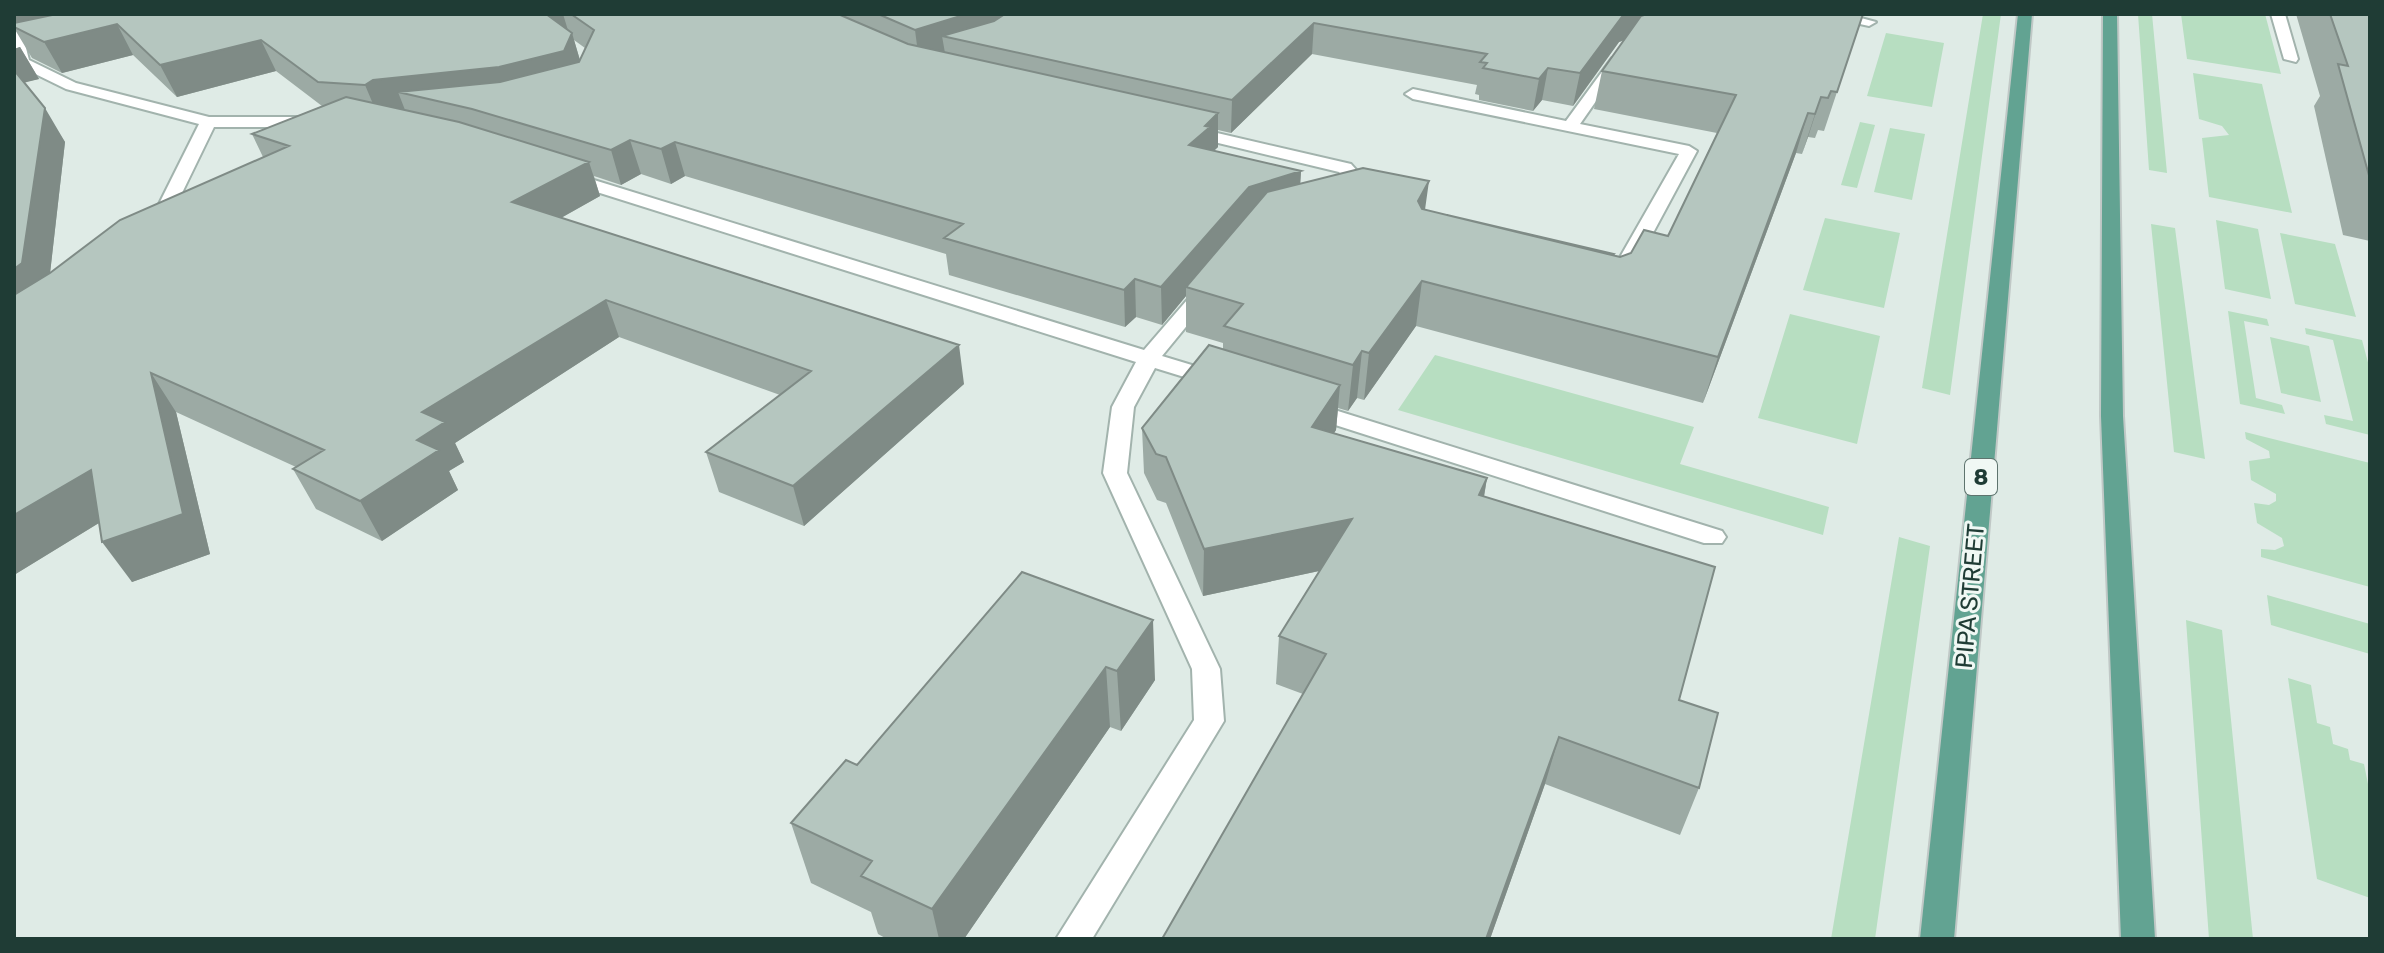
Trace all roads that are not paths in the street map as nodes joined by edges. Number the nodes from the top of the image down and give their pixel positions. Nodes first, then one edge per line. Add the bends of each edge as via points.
1 (1821, 14) edge
2 (2025, 14) edge
3 (2110, 14) edge
4 (2278, 14) edge
5 (1869, 22) dead end
6 (14, 28) edge
7 (1626, 47) edge
8 (22, 55) edge
9 (2291, 59) dead end
10 (1413, 94) dead end
11 (209, 122) junction
12 (330, 122) edge
13 (1571, 125) junction
14 (1177, 129) edge
15 (554, 173) edge
16 (1341, 203) edge
17 (141, 241) edge
18 (1218, 276) edge
19 (1617, 279) edge
20 (1149, 358) junction
21 (1241, 387) edge
22 (1286, 402) edge
23 (1713, 537) dead end
24 (1073, 939) edge
25 (1937, 939) edge
26 (2138, 939) edge

1 - 5 street
2 - 25 main road, PIPA STREET / 8
3 - 26 main road via 2112,416
4 - 9 street
6 - 8 street
7 - 13 street
8 - 11 street via 71,86
10 - 13 street
11 - 12 street
11 - 17 street via 194,141 159,223
13 - 19 street via 1689,151
14 - 16 street via 1345,168 1377,196
15 - 20 street
18 - 20 street
20 - 21 street
20 - 24 street via 1123,407 1115,473 1206,669 1209,721
22 - 23 street

